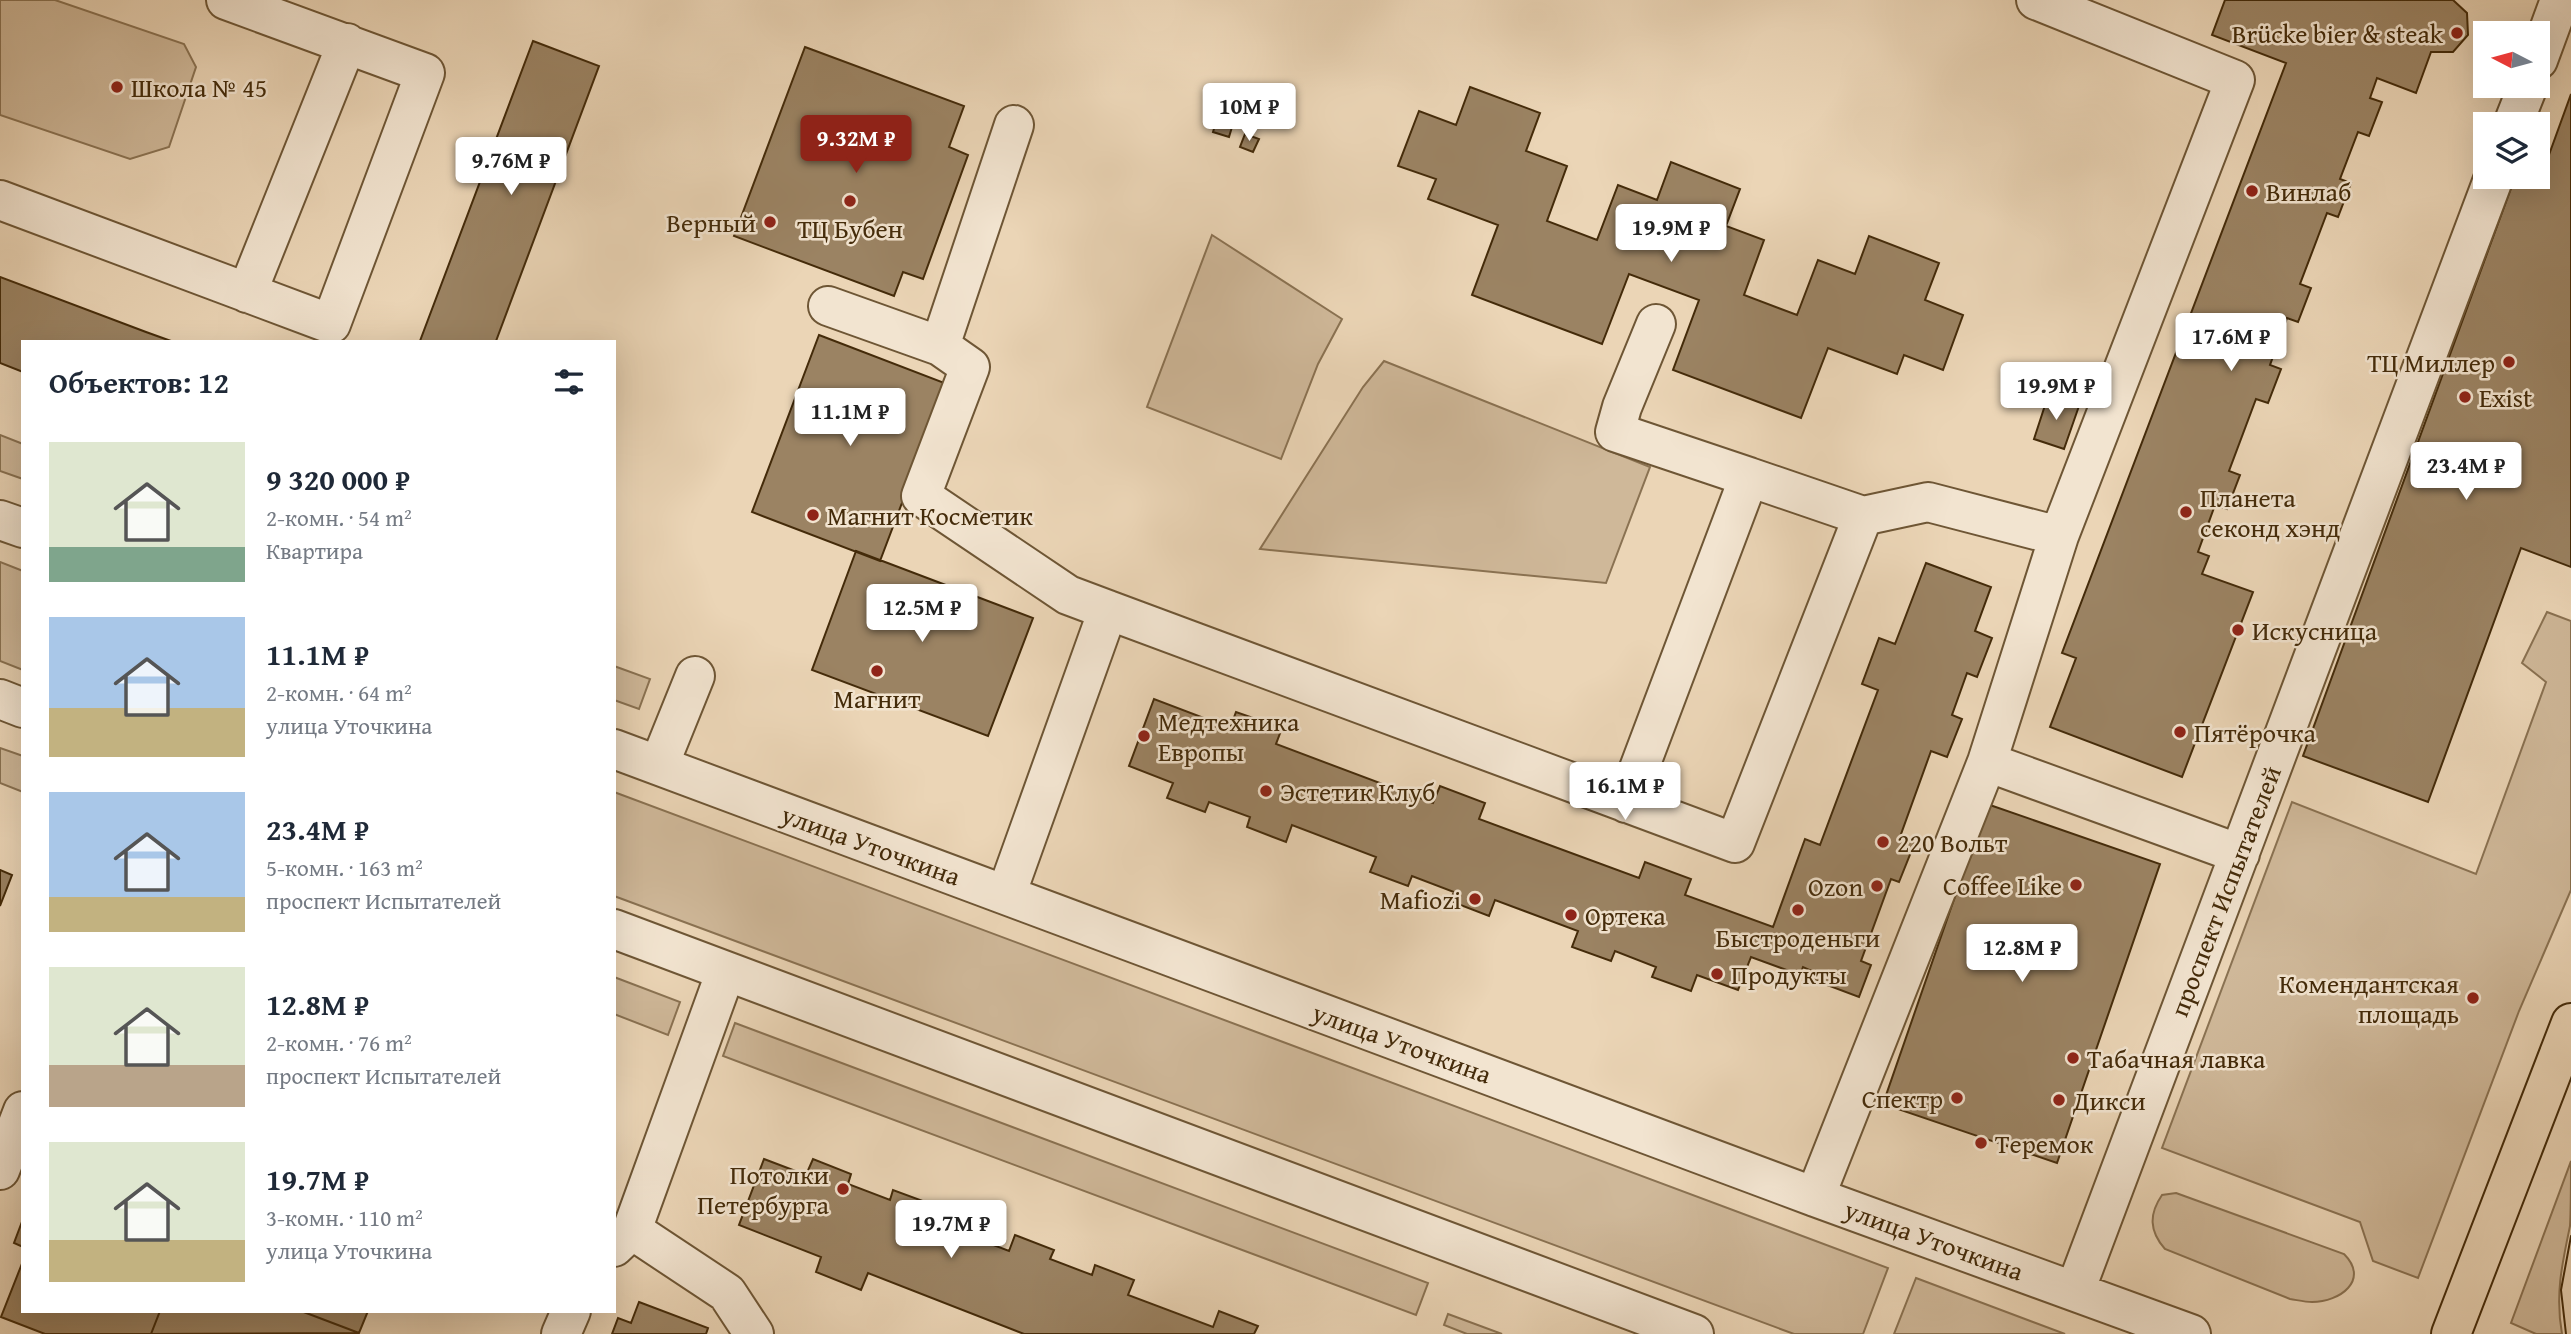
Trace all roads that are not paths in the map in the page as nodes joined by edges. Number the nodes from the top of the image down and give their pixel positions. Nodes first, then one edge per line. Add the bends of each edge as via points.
1 (226, 0) edge
2 (2036, 0) edge
3 (2560, 0) edge
4 (2094, 10) edge
5 (2550, 27) edge
6 (347, 43) junction
7 (1014, 125) dead end
8 (2489, 189) edge
9 (0, 200) edge
10 (247, 293) junction
11 (828, 306) dead end
12 (1656, 324) dead end
13 (940, 346) junction
14 (1749, 477) junction
15 (1863, 516) junction
16 (0, 520) edge
17 (21, 527) edge
18 (2059, 536) junction
19 (1108, 610) junction
20 (695, 676) dead end
21 (0, 699) edge
22 (21, 707) edge
23 (616, 750) edge
24 (1987, 762) junction
25 (659, 765) junction
26 (1626, 803) junction
27 (2239, 854) junction
28 (1006, 895) junction
29 (616, 930) edge
30 (726, 971) junction
31 (2571, 1023) edge
32 (21, 1116) edge
33 (0, 1170) edge
34 (1815, 1197) junction
35 (623, 1239) edge
36 (2075, 1291) junction
37 (569, 1313) edge
38 (561, 1334) edge
39 (754, 1334) edge
40 (1694, 1334) edge
41 (2191, 1334) edge
42 (2451, 1334) edge

1 - 6 street
2 - 4 street
3 - 5 street
4 - 18 street via 2235,80
6 - 10 street
6 - 10 street via 425,73 331,324
7 - 13 street
8 - 27 street, проспект Испытателей
9 - 10 street
11 - 13 street
12 - 14 street via 1615,432
13 - 19 street via 970,367 921,496 1068,595
14 - 15 street
14 - 26 street
15 - 18 street via 1928,502
15 - 26 street via 1735,843
16 - 17 street
18 - 24 street
19 - 26 street
19 - 28 street
20 - 25 street
21 - 22 street
23 - 25 street, улица Уточкина
24 - 27 street
24 - 34 street
25 - 28 street, улица Уточкина
27 - 36 street, проспект Испытателей
28 - 34 street, улица Уточкина
29 - 30 street
30 - 35 street
30 - 40 street
31 - 42 main road
32 - 33 street
34 - 36 street, улица Уточкина
35 - 39 street via 727,1293
36 - 41 street, улица Уточкина
37 - 38 street

